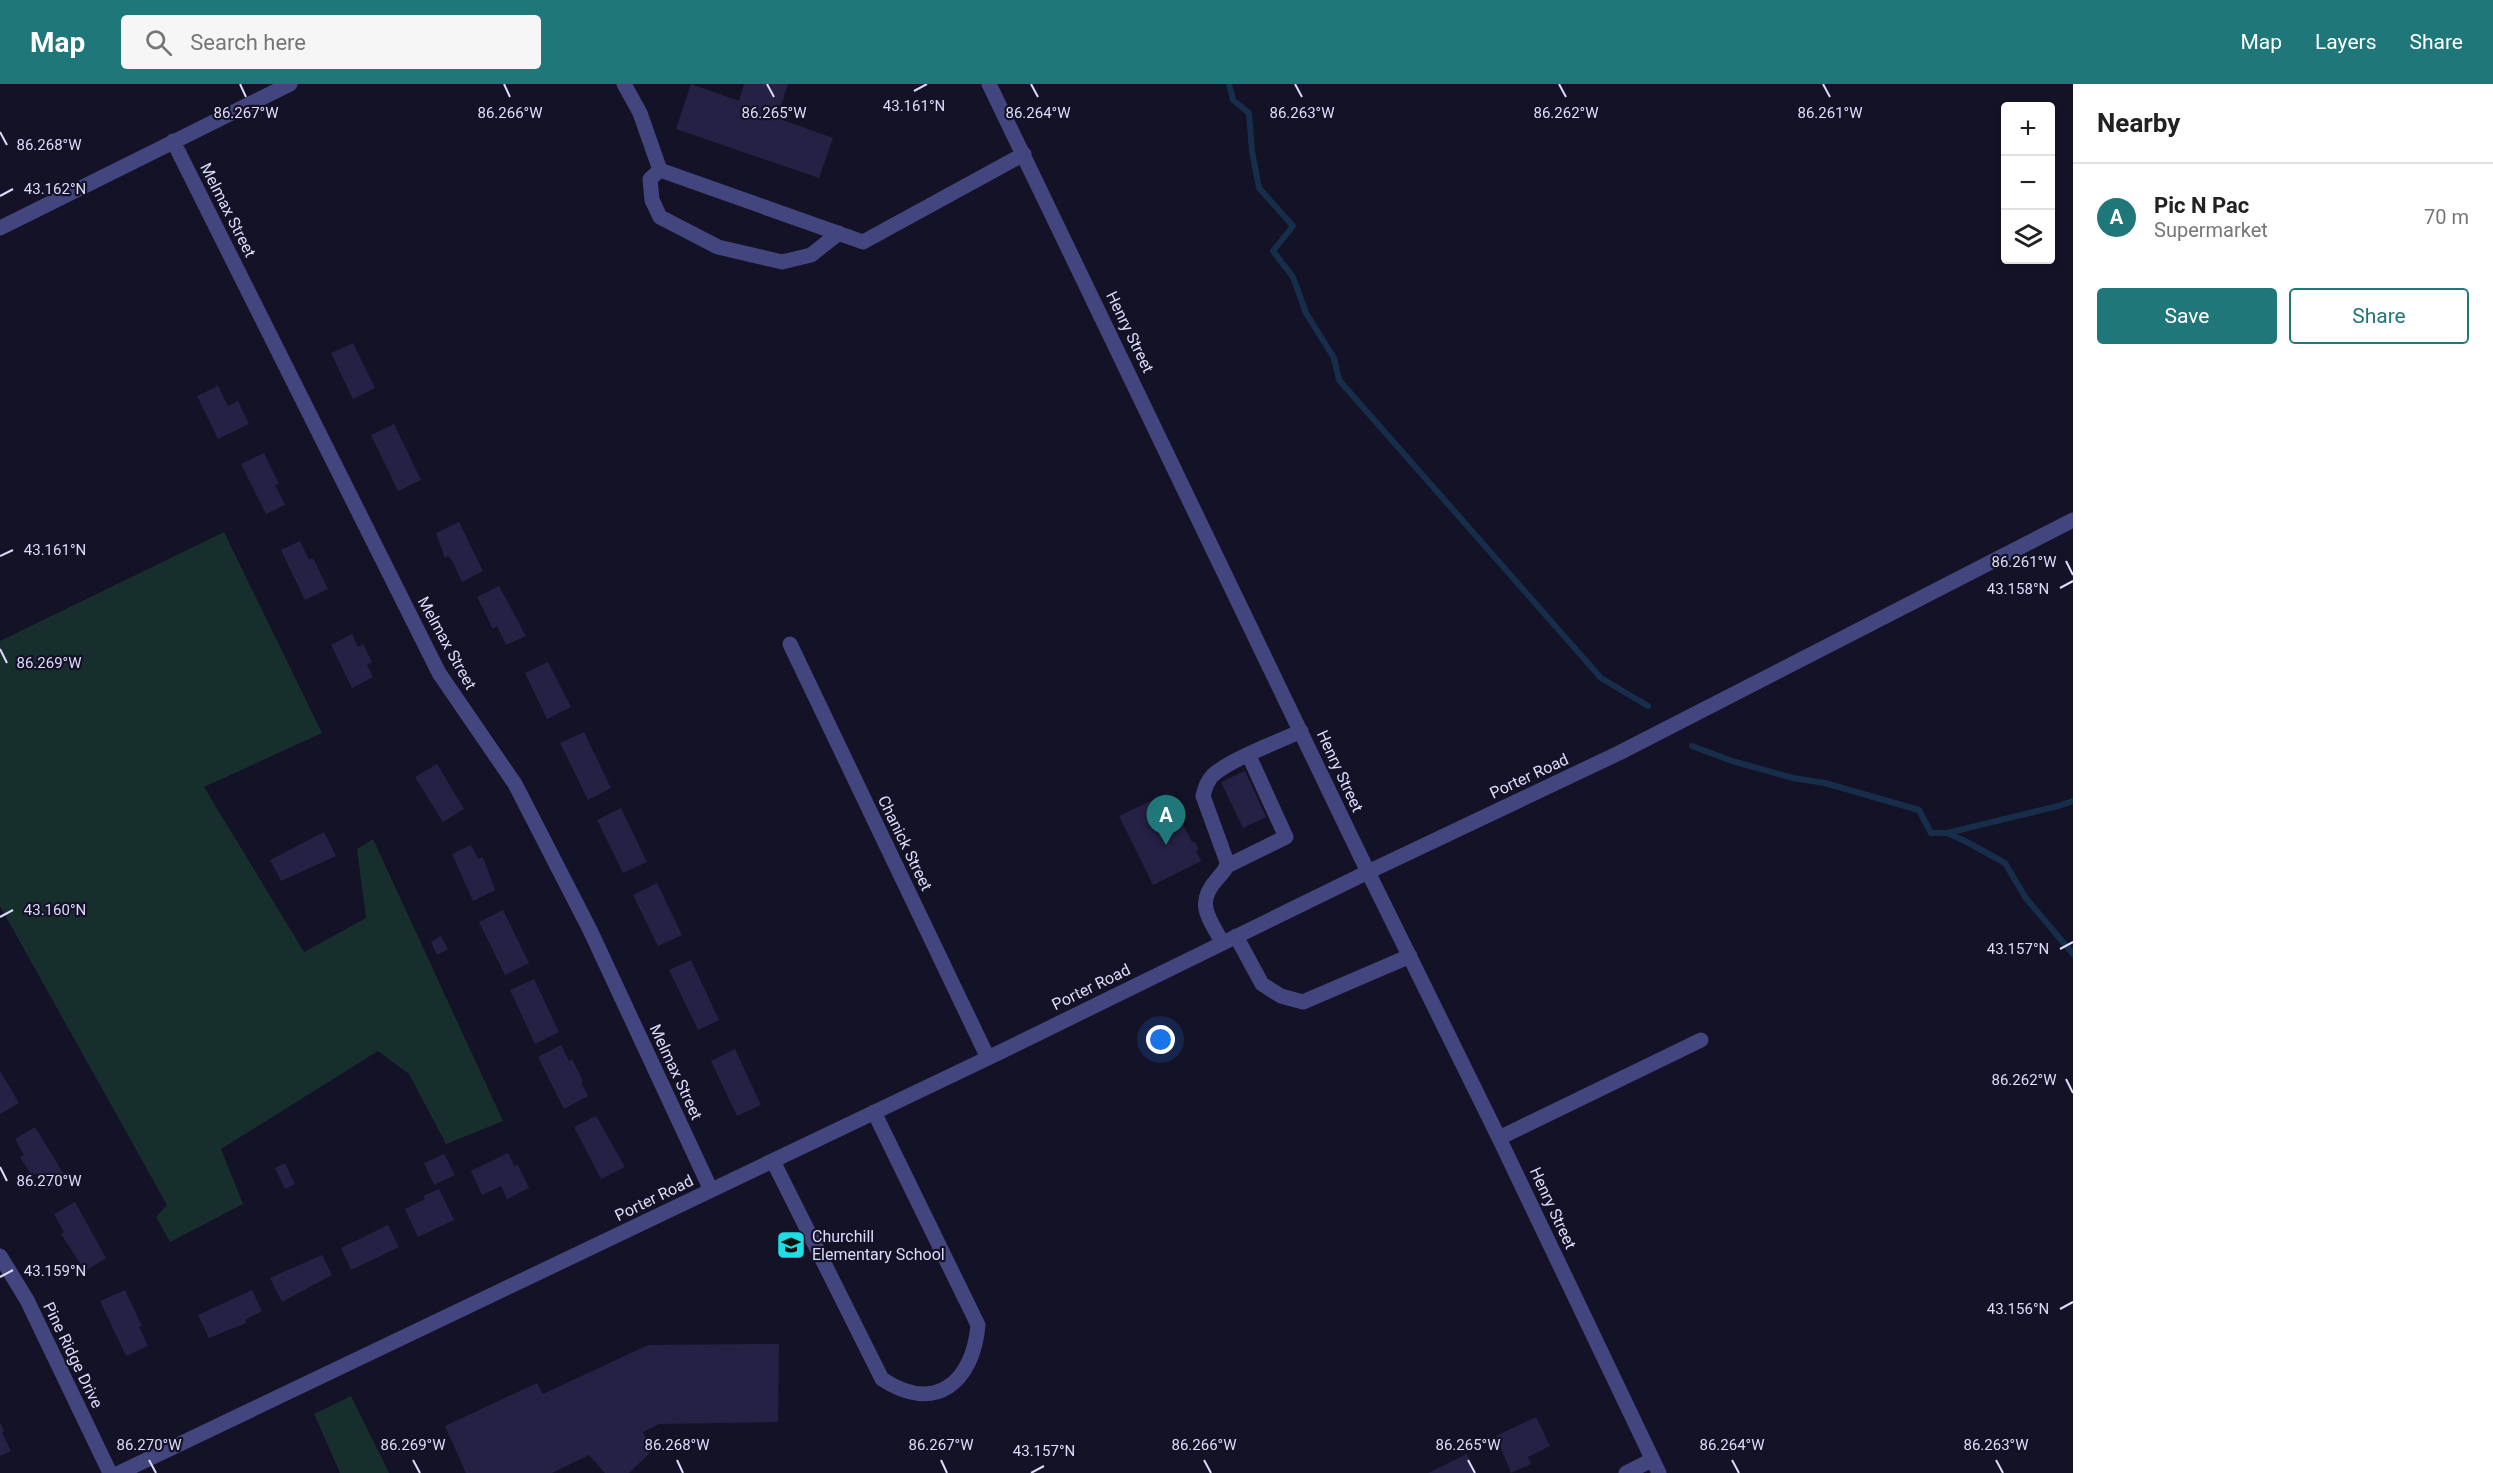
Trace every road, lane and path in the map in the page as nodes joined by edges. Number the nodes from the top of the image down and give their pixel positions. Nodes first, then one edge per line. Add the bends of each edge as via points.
1 (290, 84) edge
2 (624, 84) edge
3 (989, 84) edge
4 (173, 141) junction
5 (1024, 154) junction
6 (660, 170) junction
7 (0, 228) edge
8 (839, 233) junction
9 (2073, 520) edge
10 (790, 644) dead end
11 (1301, 731) junction
12 (1249, 756) junction
13 (1227, 866) junction
14 (1368, 872) junction
15 (1229, 939) junction
16 (1410, 956) junction
17 (1701, 1040) dead end
18 (988, 1058) junction
19 (874, 1112) junction
20 (1499, 1138) junction
21 (773, 1161) junction
22 (711, 1190) junction
23 (0, 1256) edge
24 (1655, 1467) edge
25 (110, 1473) edge
26 (119, 1473) edge
27 (1626, 1473) edge

1 - 4 street
2 - 6 street via 640,113
3 - 5 street, Henry Street
4 - 7 street
4 - 22 street, Melmax Street via 440,673 515,784 580,909
5 - 8 street via 863,242
5 - 11 street, Henry Street
6 - 8 street
6 - 8 street via 651,179 652,200 660,217 718,247 782,262 811,255
9 - 14 street, Porter Road via 1619,753
10 - 18 street, Chanick Street
11 - 12 street
11 - 14 street, Henry Street
12 - 13 street via 1212,777 1203,796
12 - 13 street via 1286,837
13 - 15 street via 1204,899 1205,909
14 - 15 street, Porter Road
14 - 16 street, Henry Street
15 - 16 street via 1262,984 1281,996 1302,1002
15 - 18 street, Porter Road
16 - 20 street, Henry Street
17 - 20 street
18 - 19 street, Porter Road
19 - 21 street, Porter Road
19 - 21 street via 978,1325 967,1369 948,1388 925,1393 900,1391 882,1378
20 - 24 street, Henry Street
21 - 22 street, Porter Road
22 - 26 street, Porter Road
23 - 25 street, Pine Ridge Drive via 27,1300
24 - 27 street

